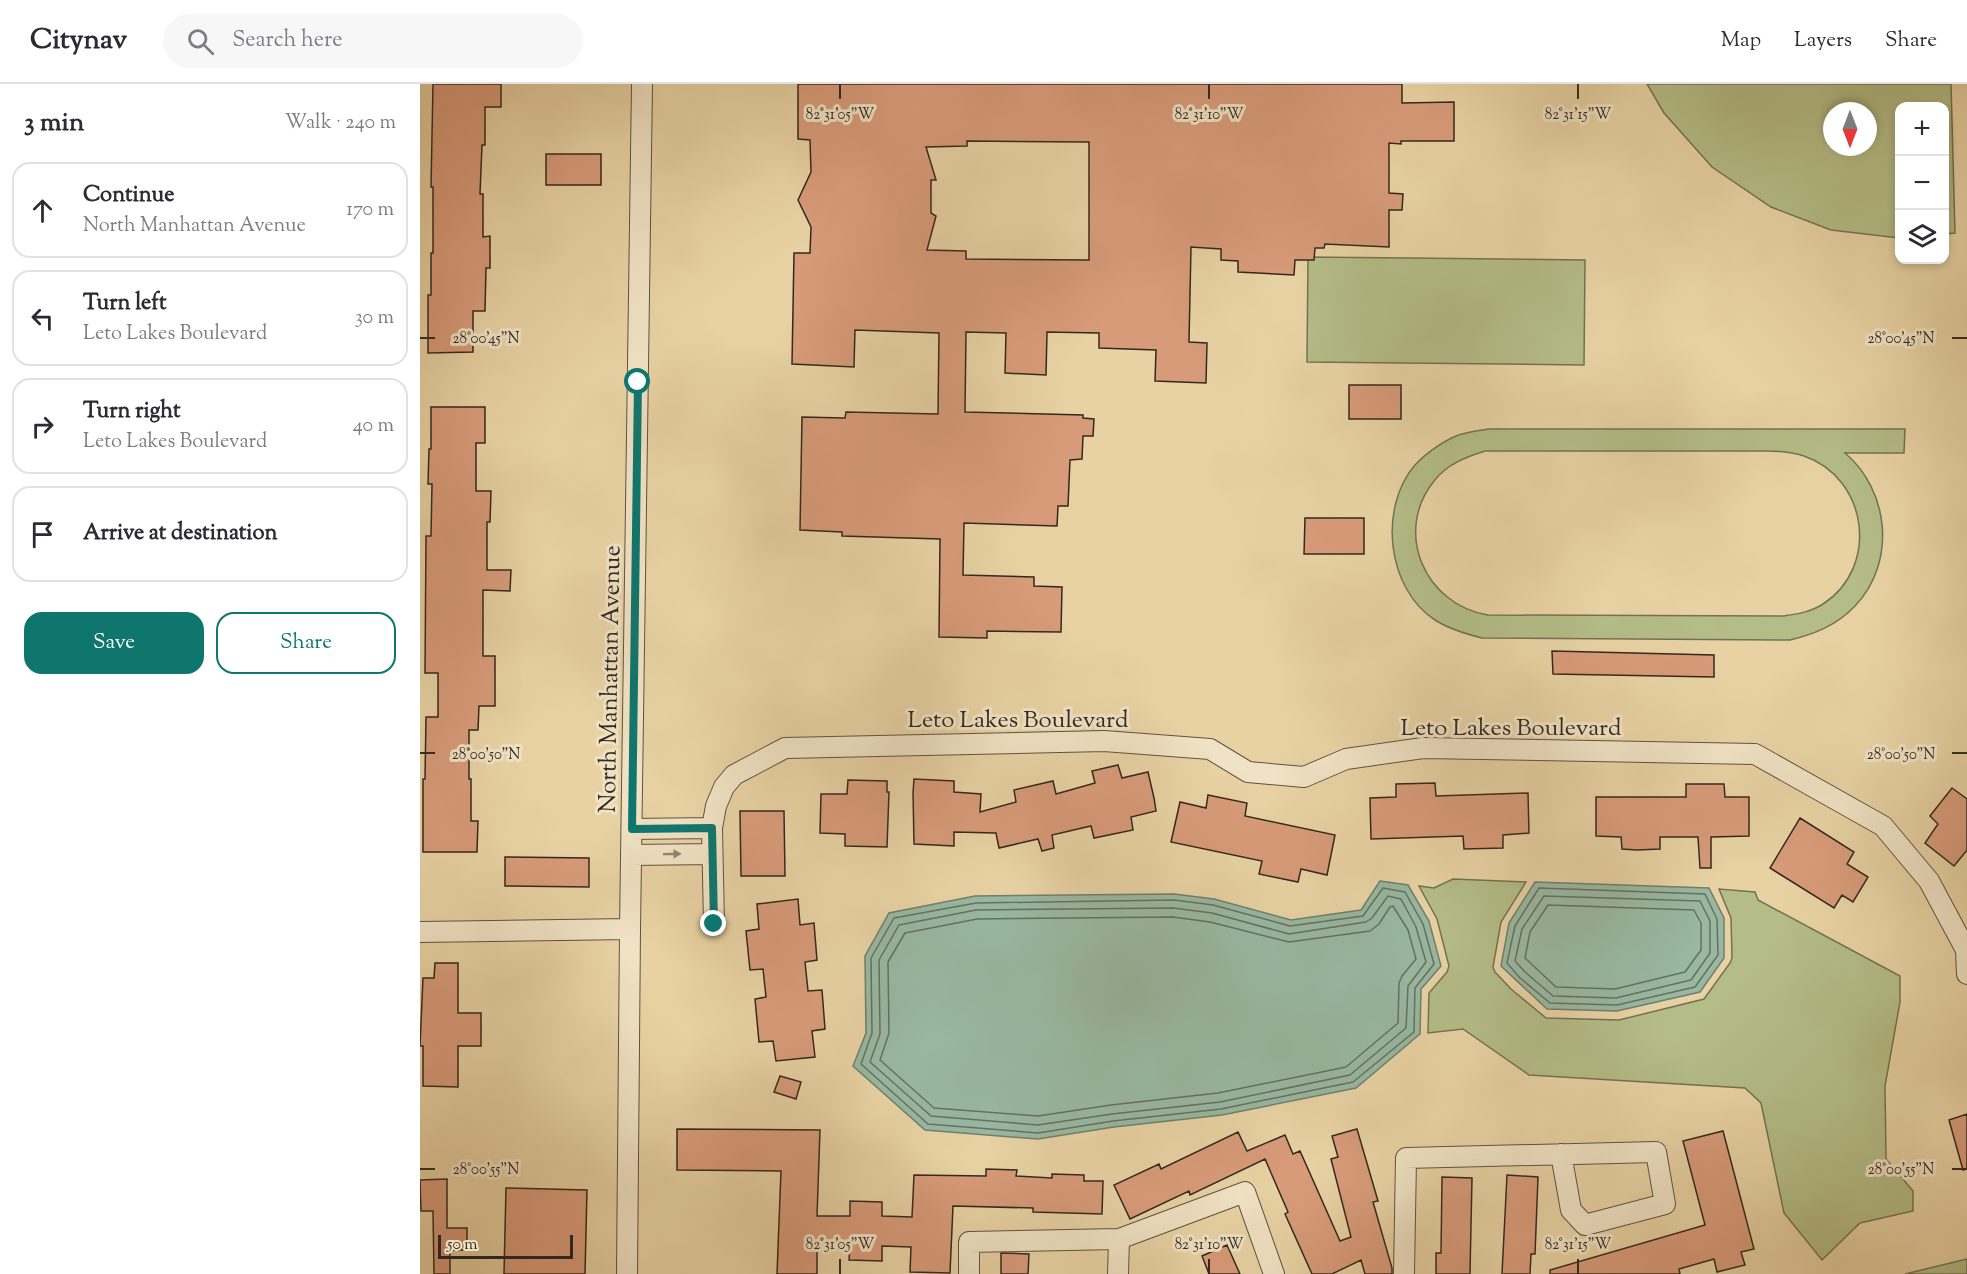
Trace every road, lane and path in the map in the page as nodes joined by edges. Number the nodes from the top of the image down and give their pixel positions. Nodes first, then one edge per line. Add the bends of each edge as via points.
1 (642, 84) edge
2 (712, 828) junction
3 (632, 829) junction
4 (712, 854) junction
5 (631, 855) junction
6 (714, 924) dead end
7 (630, 928) junction
8 (420, 932) edge
9 (1967, 974) edge
10 (1561, 1154) junction
11 (1119, 1239) junction
12 (627, 1274) edge
13 (969, 1274) edge
14 (1118, 1274) edge
15 (1274, 1274) edge
16 (1404, 1274) edge

1 - 3 street, North Manhattan Avenue
2 - 3 street
2 - 4 street, Leto Lakes Boulevard
2 - 9 street, Leto Lakes Boulevard via 724,787 735,775 785,748 1104,741 1210,749 1248,772 1304,777 1346,759 1423,748 1755,754 1883,826 1929,881 1966,950
3 - 5 street, North Manhattan Avenue
5 -> 4 street
4 - 6 street, Leto Lakes Boulevard
5 - 7 street, North Manhattan Avenue
7 - 8 street
7 - 12 street, North Manhattan Avenue
10 - 10 street via 1656,1152 1665,1204 1585,1225 1570,1210
10 - 16 street via 1406,1158
11 - 13 street via 969,1242
11 - 14 street
11 - 15 street via 1245,1192

